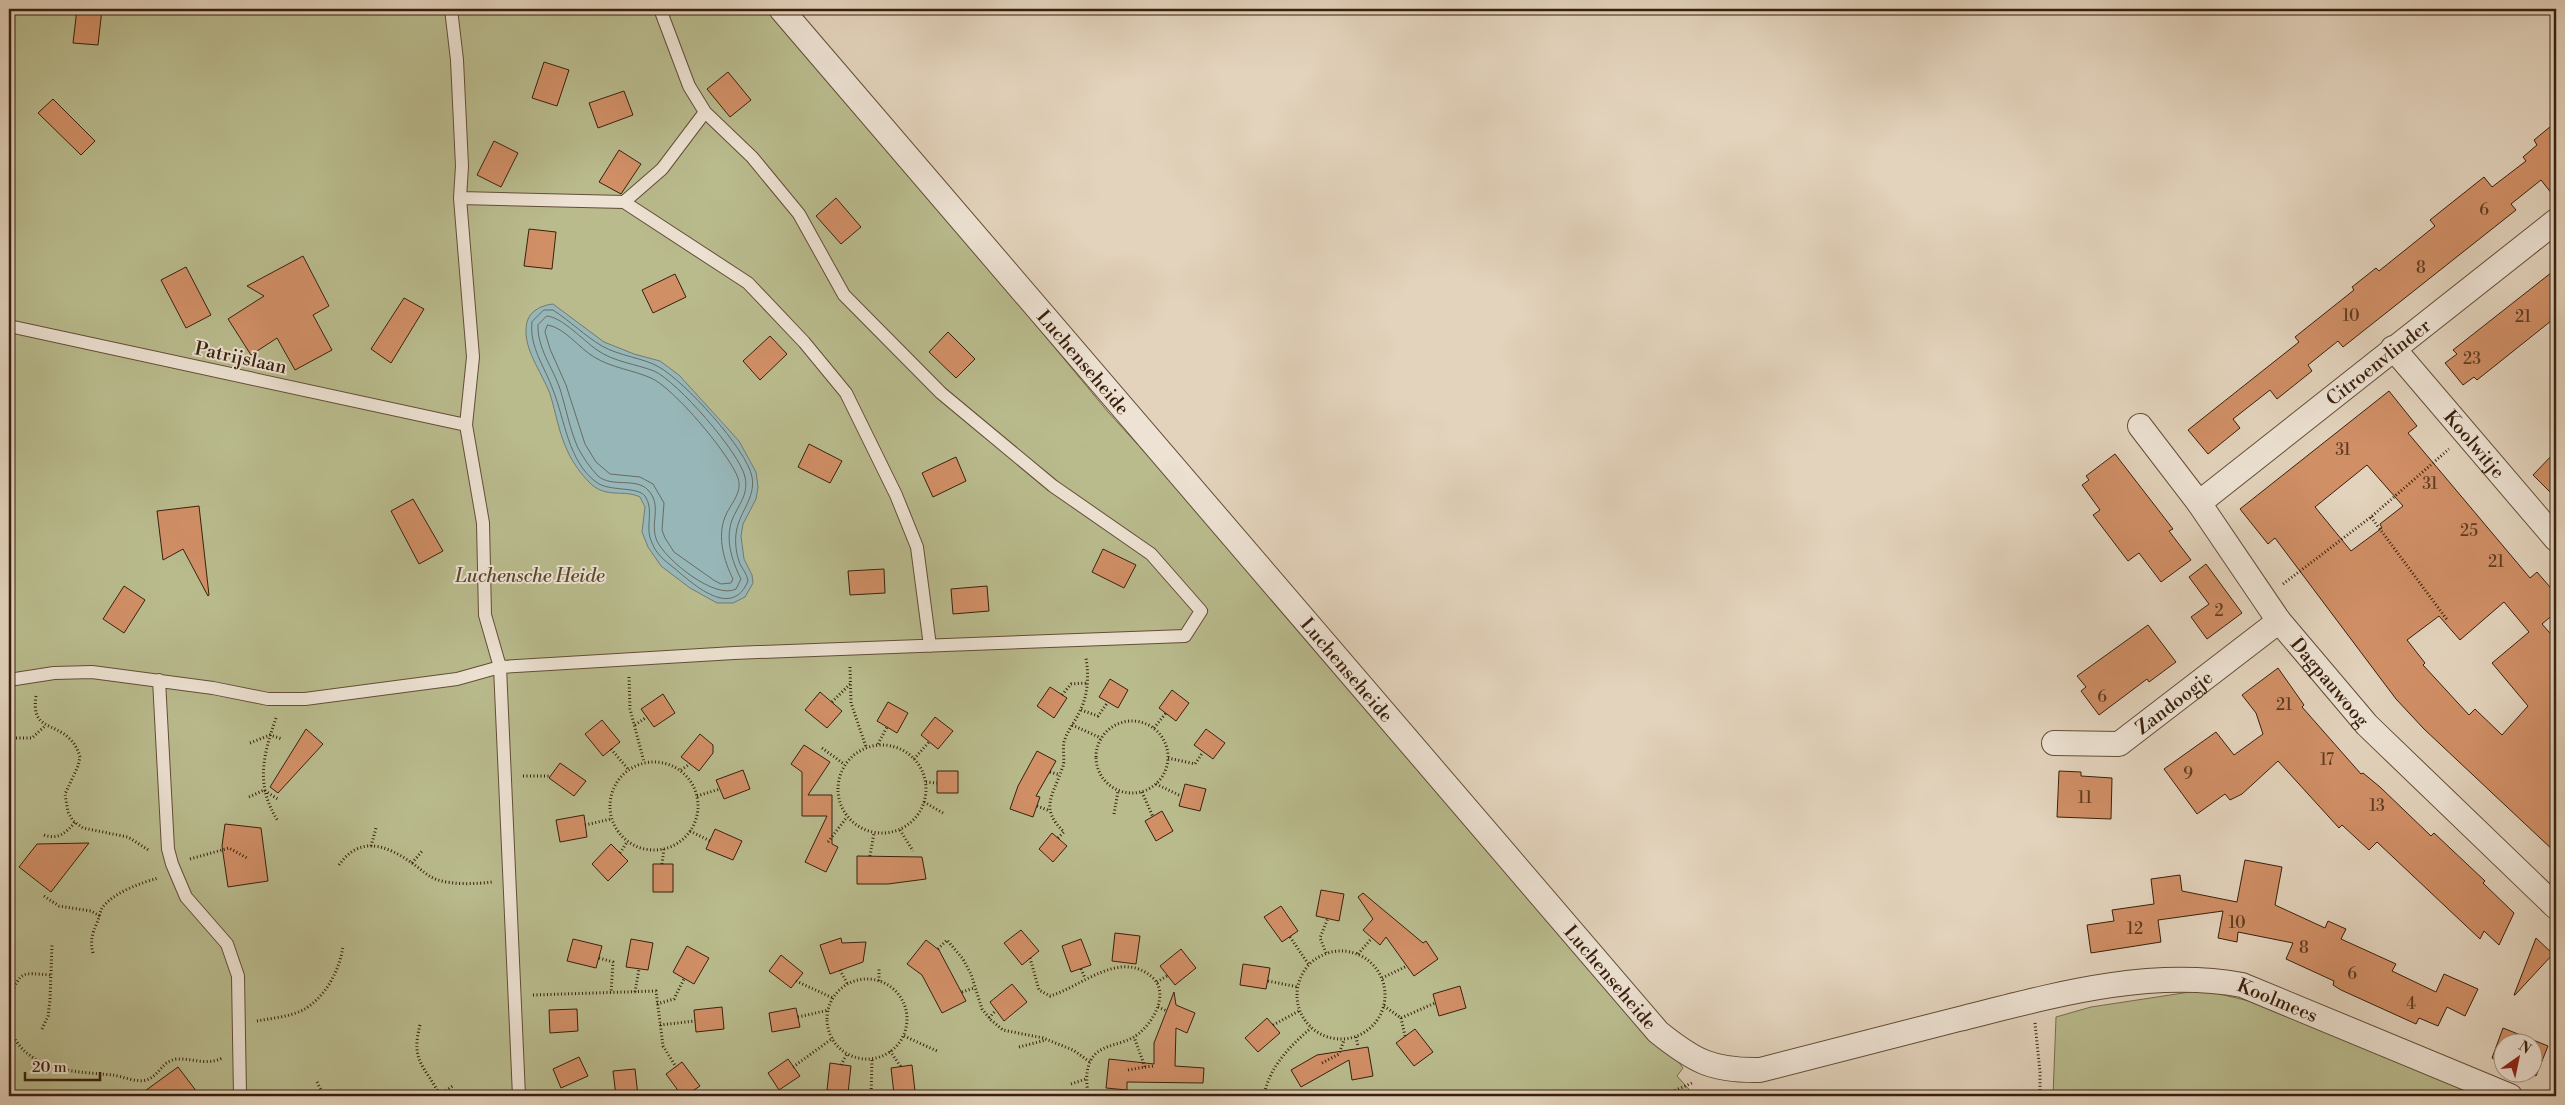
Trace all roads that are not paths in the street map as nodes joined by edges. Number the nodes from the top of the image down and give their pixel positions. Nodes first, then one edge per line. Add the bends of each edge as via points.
1 (451, 9) edge
2 (660, 9) edge
3 (782, 9) edge
4 (705, 112) junction
5 (460, 198) junction
6 (624, 202) junction
7 (2556, 220) edge
8 (9, 326) edge
9 (2393, 348) junction
10 (466, 426) junction
11 (2140, 426) dead end
12 (2199, 503) junction
13 (2556, 539) edge
14 (2279, 621) junction
15 (930, 646) junction
16 (500, 667) junction
17 (9, 680) edge
18 (160, 680) junction
19 (2054, 743) dead end
20 (2556, 907) edge
21 (2032, 1000) joint
22 (240, 1096) edge
23 (519, 1096) edge
24 (2510, 1096) edge

1 - 5 lane via 461,137
2 - 4 lane via 689,86
3 - 21 street, Luchenseheide via 1658,1032 1680,1050 1712,1067 1760,1070
4 - 6 lane via 662,168
4 - 15 lane via 752,157 799,214 844,294 934,386 1053,486 1151,554 1201,611 1185,636
5 - 6 lane
5 - 10 lane via 473,357
6 - 15 lane via 748,283 804,342 846,393 896,495 917,547
7 - 9 street, Citroenvlinder
8 - 10 lane, Patrijslaan
9 - 12 street, Citroenvlinder
9 - 13 street, Koolwitje
10 - 16 lane via 483,523 485,616
11 - 12 street, Dagpauwoog
12 - 14 street, Dagpauwoog
14 - 19 street, Zandoogje via 2119,744
14 - 20 street, Dagpauwoog via 2367,724
15 - 16 lane
16 - 18 lane via 457,679 305,699 268,699
16 - 23 lane
17 - 18 lane via 92,672
18 - 22 lane via 170,858 186,897 227,944 234,959 238,976
21 - 24 street, Koolmees via 2142,980 2209,979 2242,985

